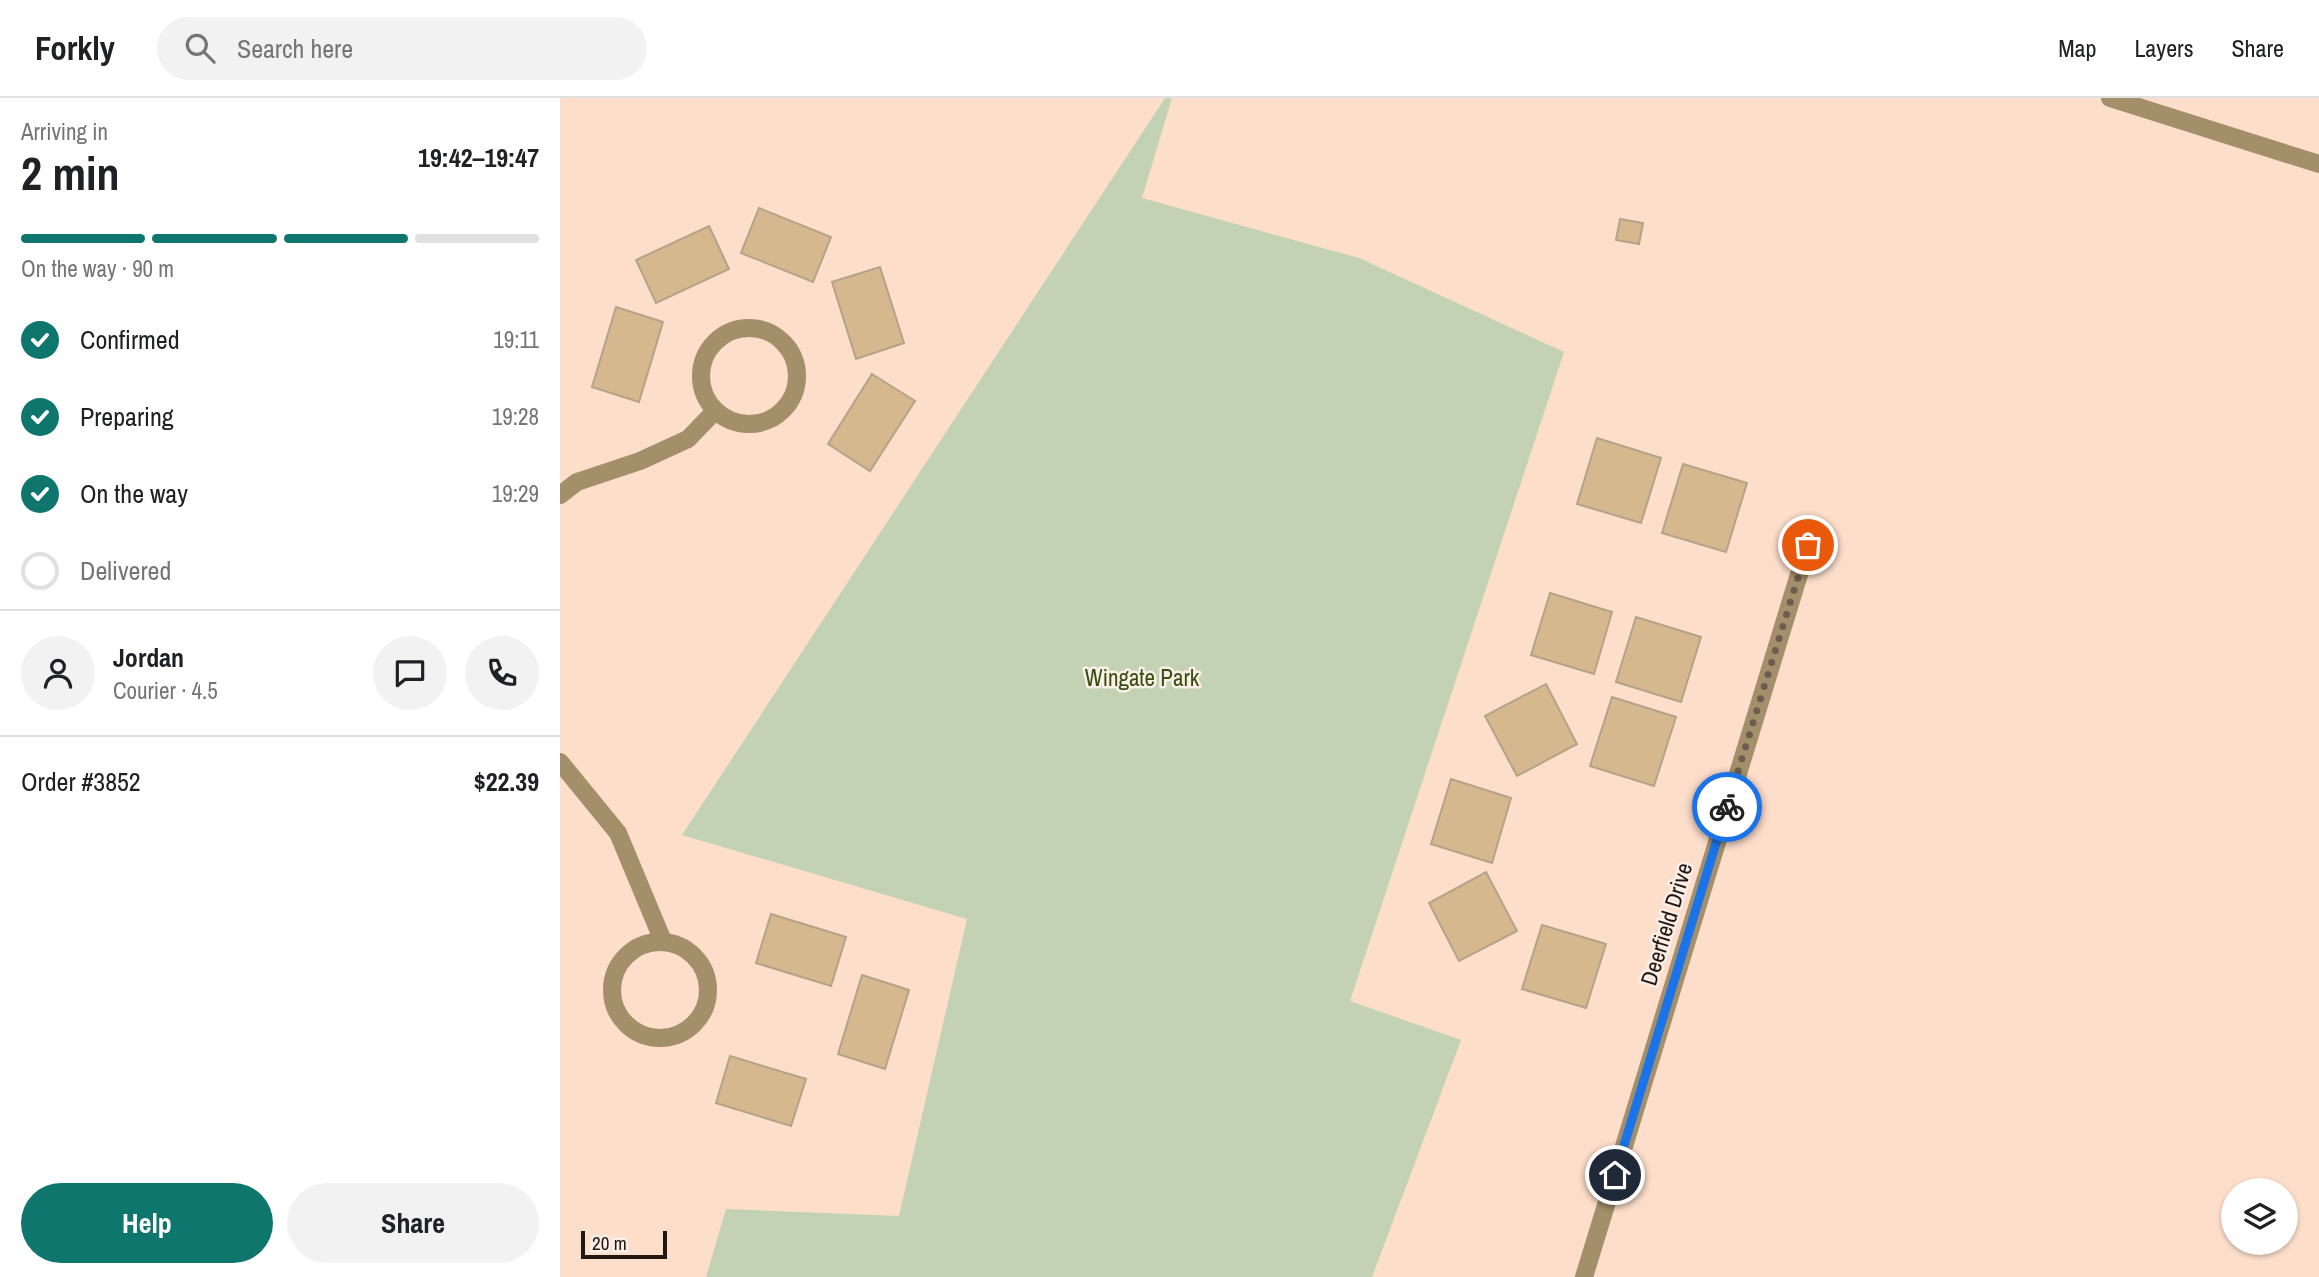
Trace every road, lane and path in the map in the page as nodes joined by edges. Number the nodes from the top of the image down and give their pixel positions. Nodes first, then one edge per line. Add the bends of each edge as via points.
1 (2110, 98) edge
2 (2319, 164) edge
3 (715, 411) junction
4 (560, 495) edge
5 (1808, 545) dead end
6 (560, 762) edge
7 (663, 941) junction
8 (1584, 1277) edge

1 - 2 street
3 - 3 street via 744,425 761,424 789,405 797,373 784,342 754,328 737,330 709,348 701,380
3 - 4 street via 688,439 577,482
5 - 8 street, Deerfield Drive
6 - 7 street via 618,833
7 - 7 street via 641,945 623,957 613,977 612,999 621,1019 637,1033 658,1039 680,1035 697,1022 708,1003 709,981 700,961 683,946

